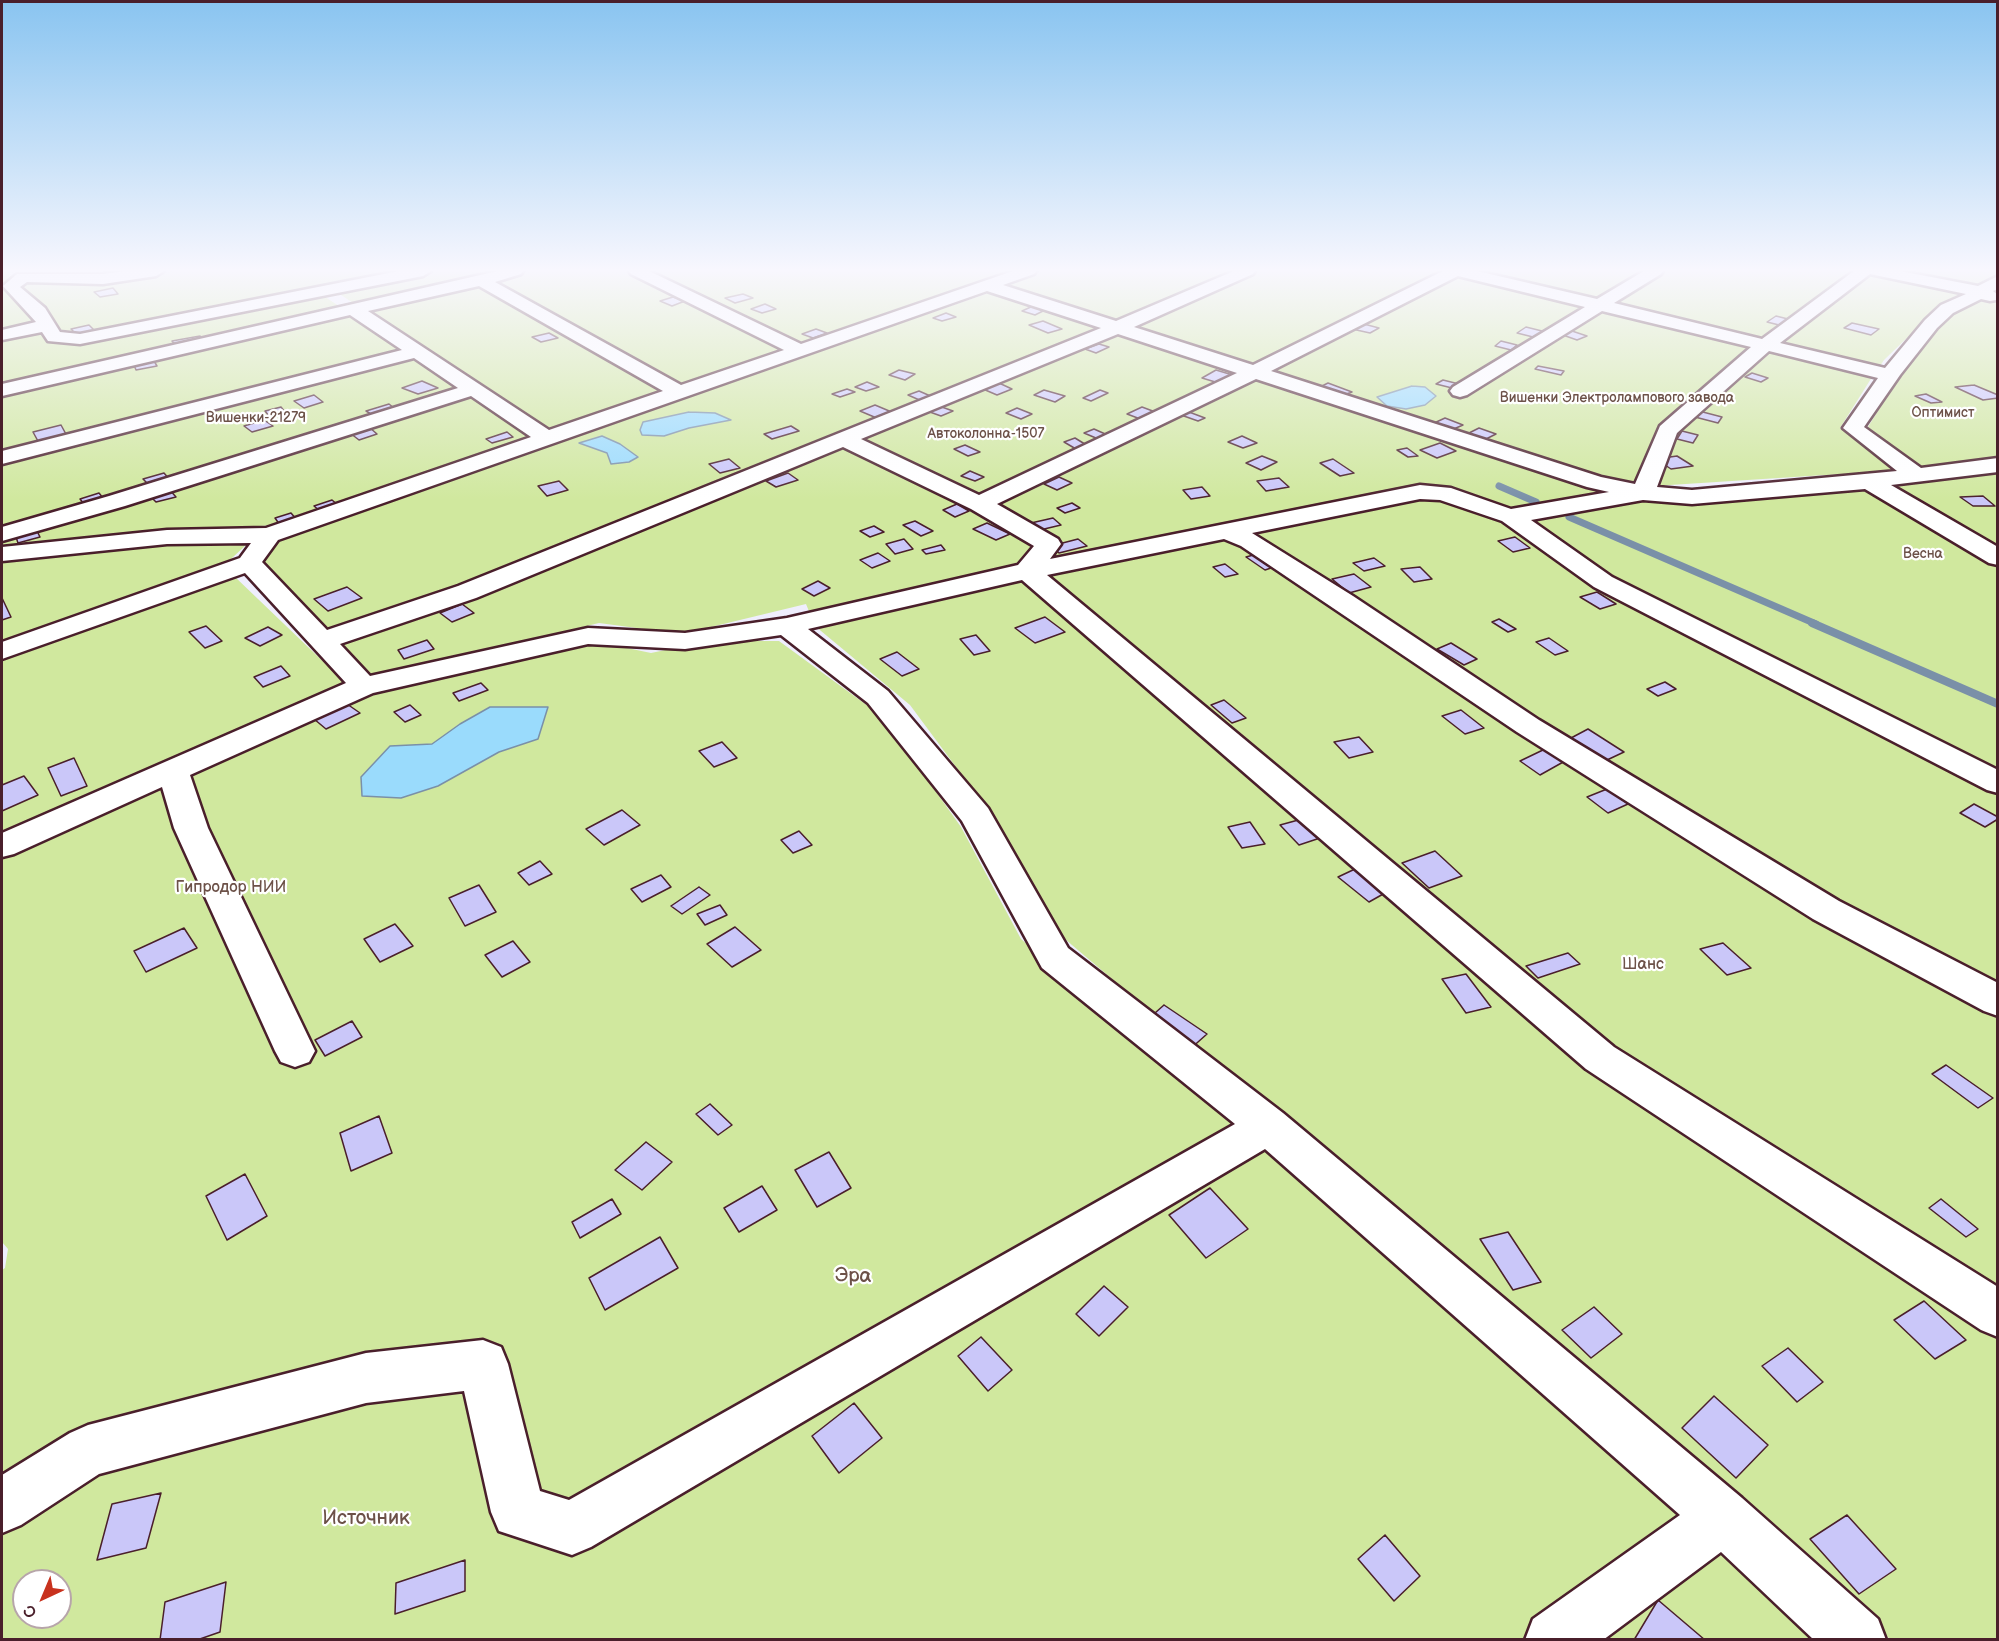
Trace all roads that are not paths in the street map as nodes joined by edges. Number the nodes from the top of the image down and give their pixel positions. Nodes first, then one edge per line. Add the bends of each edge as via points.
1 (186, 348) edge
2 (409, 348) edge
3 (599, 348) edge
4 (794, 348) edge
5 (811, 348) edge
6 (1068, 348) edge
7 (1177, 348) edge
8 (1303, 348) edge
9 (1530, 348) edge
10 (1762, 348) edge
11 (1776, 348) edge
12 (1912, 348) edge
13 (801, 351) junction
14 (415, 352) junction
15 (1254, 372) junction
16 (1890, 375) junction
17 (2, 390) edge
18 (471, 390) junction
19 (1460, 391) dead end
20 (680, 393) junction
21 (548, 439) junction
22 (844, 439) junction
23 (2, 457) edge
24 (1998, 465) edge
25 (1916, 475) junction
26 (1869, 482) junction
27 (1643, 493) junction
28 (979, 504) junction
29 (1510, 516) junction
30 (1227, 531) junction
31 (2, 534) edge
32 (269, 535) junction
33 (2, 554) edge
34 (1998, 558) edge
35 (249, 563) junction
36 (1027, 571) junction
37 (788, 626) junction
38 (321, 641) junction
39 (2, 651) edge
40 (364, 686) junction
41 (173, 770) junction
42 (1998, 783) edge
43 (2, 846) edge
44 (1998, 1001) edge
45 (295, 1051) dead end
46 (1268, 1126) junction
47 (1998, 1314) edge
48 (2, 1506) edge
49 (1723, 1517) junction
50 (1554, 1640) edge
51 (1857, 1640) edge

1 - 17 street
2 - 14 street
3 - 20 street
4 - 13 street
5 - 13 street
6 - 22 street
7 - 15 street
8 - 15 street
9 - 19 street
10 - 27 street via 1667,430
11 - 16 street
12 - 16 street
13 - 20 street
14 - 18 street
14 - 23 street
15 - 27 street via 1595,482
15 - 28 street
16 - 25 street via 1853,428
18 - 21 street
18 - 31 street
20 - 21 street
21 - 32 street
22 - 28 street
22 - 38 street via 467,591
24 - 25 street
25 - 26 street
26 - 27 street via 1692,497
26 - 34 street
27 - 29 street
28 - 36 street via 1049,544
29 - 30 street via 1443,493 1420,492
29 - 42 street via 1603,582
30 - 36 street
30 - 44 street via 1250,541 1528,726 1826,910
32 - 33 street via 167,537
32 - 35 street
35 - 38 street
35 - 39 street
36 - 37 street
36 - 47 street via 1600,1058
37 - 40 street via 685,641 588,636
37 - 46 street via 878,697 976,816 1055,958
38 - 40 street
40 - 41 street
41 - 43 street
41 - 45 street via 191,828
46 - 48 street via 572,1528 518,1512 483,1364 366,1378 88,1451
46 - 49 street
49 - 50 street
49 - 51 street

